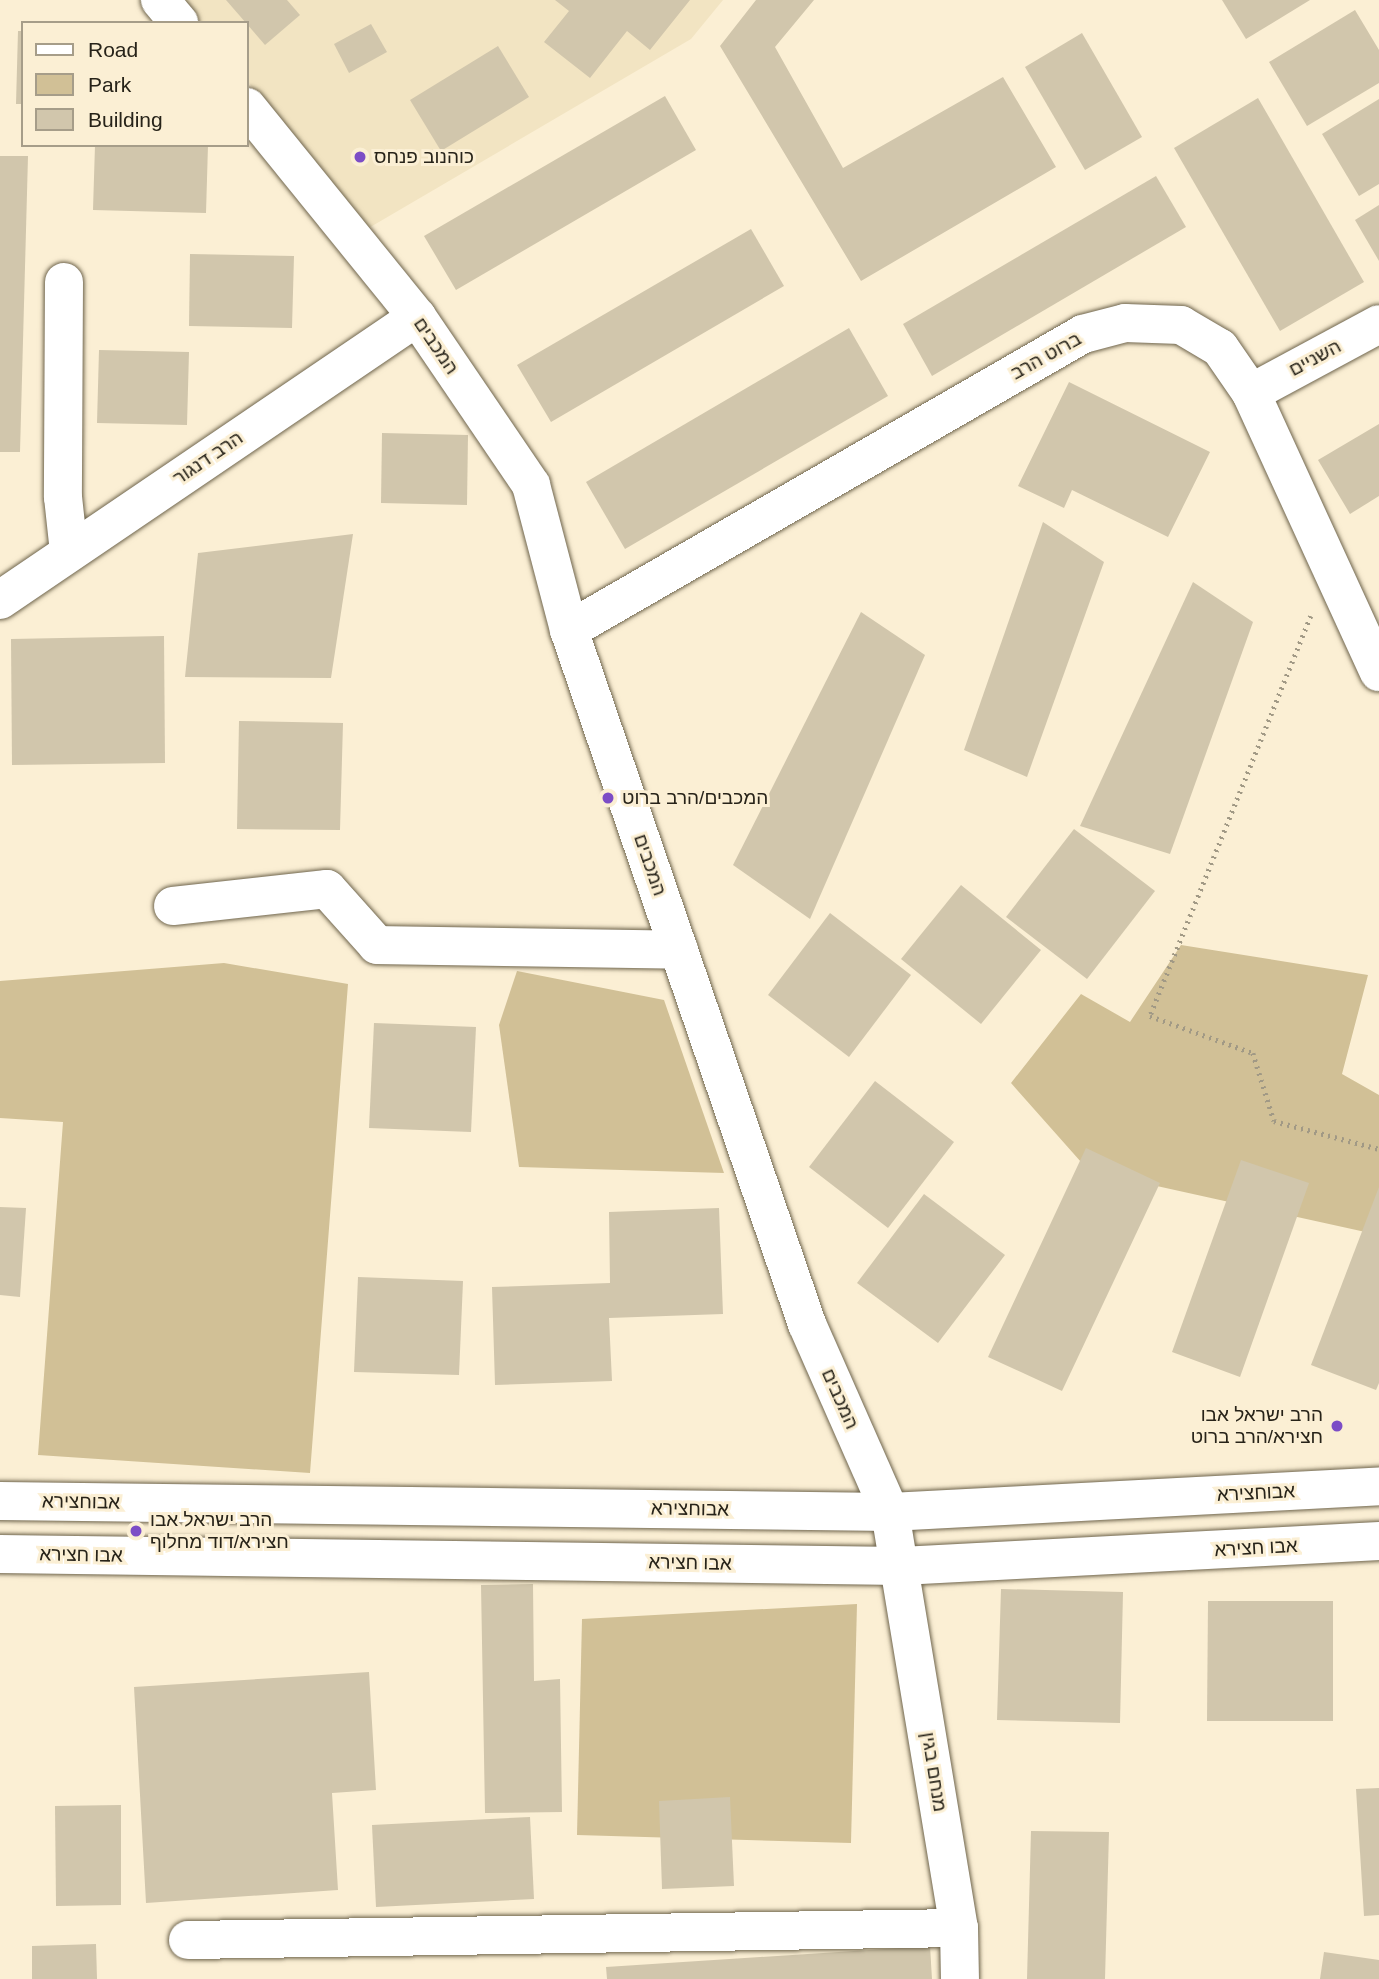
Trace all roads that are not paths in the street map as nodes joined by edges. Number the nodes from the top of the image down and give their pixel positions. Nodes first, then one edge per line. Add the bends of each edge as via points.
1 (160, 0) edge
2 (177, 21) edge
3 (248, 108) edge
4 (64, 282) dead end
5 (417, 317) junction
6 (1379, 324) edge
7 (1251, 393) junction
8 (69, 552) junction
9 (0, 600) edge
10 (569, 630) junction
11 (1379, 672) edge
12 (173, 906) dead end
13 (679, 950) junction
14 (1379, 1486) edge
15 (0, 1501) edge
16 (890, 1512) junction
17 (1379, 1541) edge
18 (0, 1554) edge
19 (901, 1566) junction
20 (959, 1928) junction
21 (188, 1940) dead end
22 (960, 1979) edge

1 - 2 street
3 - 5 street, המכבים
4 - 8 street via 63,497
5 - 8 street, הרב דנגור
5 - 10 street, המכבים via 531,485
6 - 7 street, השניים
7 - 10 street, ברוט הרב via 1220,348 1181,325 1125,323 1083,334
7 - 11 street, ברוט הרב
8 - 9 street, הרב דנגור
10 - 13 street, המכבים
12 - 13 street via 327,889 377,945
13 - 16 street, המכבים via 807,1324
14 - 16 street, אבוחצירא
15 - 16 street, אבוחצירא
16 - 19 street, המכבים
17 - 19 street, אבו חצירא
18 - 19 street, אבו חצירא
19 - 20 street, מנחם בגין
20 - 21 street
20 - 22 street, מנחם בגין

